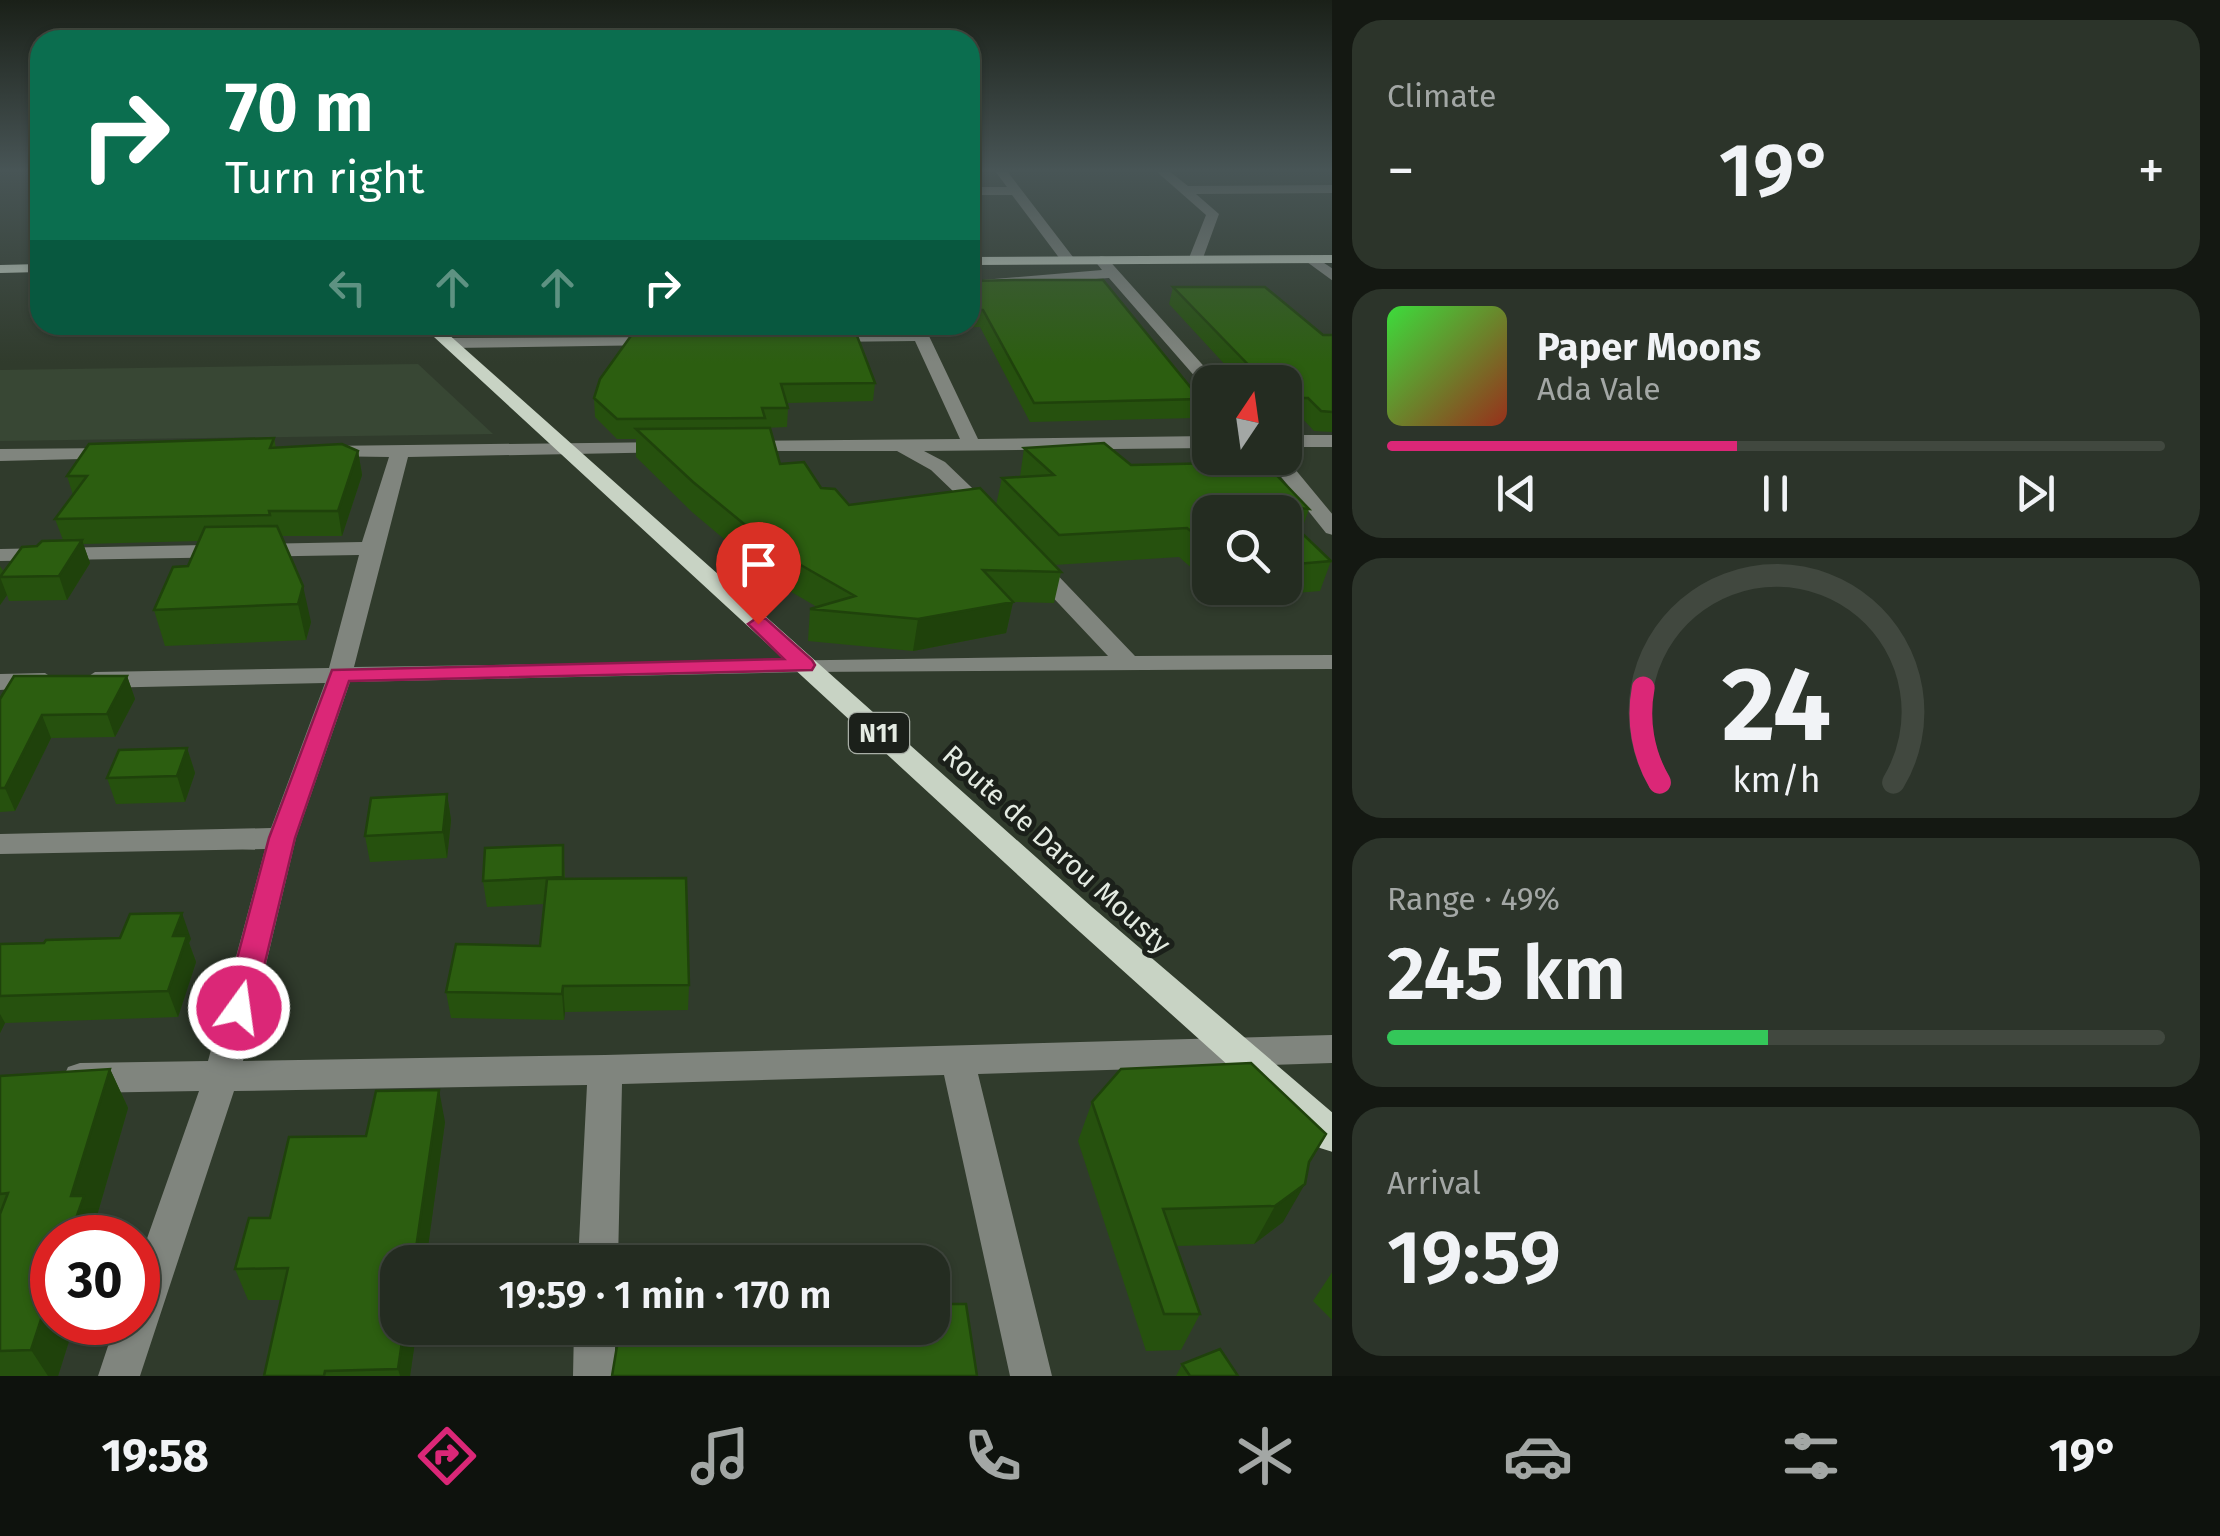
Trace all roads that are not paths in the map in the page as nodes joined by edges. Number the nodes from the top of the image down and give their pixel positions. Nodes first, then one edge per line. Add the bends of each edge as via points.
1 (1049, 235) edge
2 (1205, 235) edge
3 (1196, 258) junction
4 (1312, 259) junction
5 (1332, 259) edge
6 (1068, 260) junction
7 (980, 261) edge
8 (1105, 267) junction
9 (0, 268) edge
10 (30, 268) edge
11 (1332, 277) edge
12 (980, 284) edge
13 (442, 335) edge
14 (845, 335) edge
15 (917, 335) edge
16 (803, 338) edge
17 (686, 339) edge
18 (451, 342) junction
19 (1193, 365) edge
20 (1332, 441) edge
21 (1192, 442) edge
22 (1302, 442) edge
23 (972, 445) junction
24 (898, 446) junction
25 (686, 448) edge
26 (725, 448) edge
27 (570, 449) junction
28 (400, 451) junction
29 (305, 452) edge
30 (134, 454) edge
31 (0, 455) edge
32 (1289, 475) edge
33 (1332, 529) edge
34 (1004, 532) edge
35 (371, 548) junction
36 (0, 555) edge
37 (1026, 556) edge
38 (1332, 662) edge
39 (804, 665) junction
40 (1130, 665) junction
41 (340, 674) junction
42 (0, 682) edge
43 (282, 838) junction
44 (0, 844) edge
45 (1332, 1049) edge
46 (1238, 1052) junction
47 (957, 1058) junction
48 (605, 1070) junction
49 (222, 1075) junction
50 (56, 1078) edge
51 (1332, 1136) edge
52 (599, 1245) edge
53 (160, 1255) edge
54 (129, 1345) edge
55 (595, 1345) edge
56 (119, 1376) edge
57 (594, 1376) edge
58 (1031, 1376) edge

1 - 6 street
2 - 3 street
3 - 4 main road
3 - 8 main road
4 - 5 main road
4 - 11 street
6 - 7 main road
6 - 8 main road
8 - 12 street
8 - 19 street
9 - 10 main road
13 - 18 main road, Route de Darou Mousty / N11
14 - 16 street
15 - 23 street
17 - 18 street
18 - 27 main road, Route de Darou Mousty / N11
20 - 22 street
21 - 23 street
23 - 24 street
24 - 26 street
24 - 34 street via 938,466
25 - 27 street
27 - 28 street
27 - 39 main road, Route de Darou Mousty / N11
28 - 29 street
28 - 35 street
30 - 31 street
32 - 33 street
35 - 36 street
35 - 41 street
37 - 40 street
38 - 40 street
39 - 40 street
39 - 41 street
39 - 46 main road, Route de Darou Mousty / N11
41 - 42 street
41 - 43 street
43 - 44 street
43 - 49 street
45 - 46 street
46 - 47 street
46 - 51 main road, Route de Darou Mousty / N11
47 - 48 street
47 - 58 street
48 - 49 street
48 - 52 street
49 - 50 street
49 - 53 street
54 - 56 street
55 - 57 street

